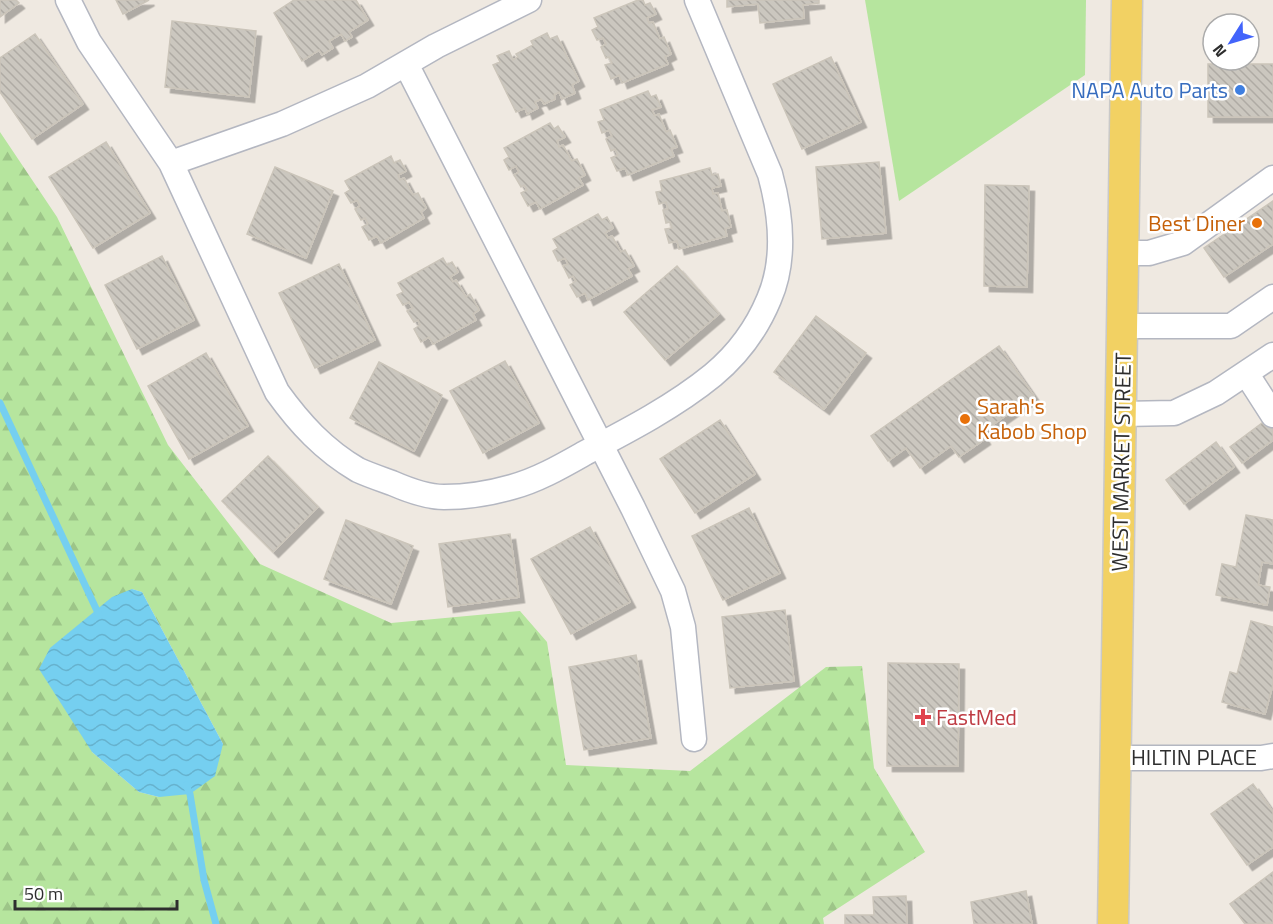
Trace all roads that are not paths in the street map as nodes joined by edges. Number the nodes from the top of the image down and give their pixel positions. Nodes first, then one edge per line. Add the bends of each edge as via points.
1 (68, 0) edge
2 (529, 0) edge
3 (697, 0) edge
4 (1127, 0) edge
5 (406, 64) junction
6 (171, 163) junction
7 (1273, 178) edge
8 (1124, 253) junction
9 (1273, 297) edge
10 (1123, 326) junction
11 (1273, 355) edge
12 (1246, 373) junction
13 (1122, 414) junction
14 (1273, 415) edge
15 (601, 445) junction
16 (694, 740) dead end
17 (1273, 756) edge
18 (1116, 758) junction
19 (1113, 924) edge

1 - 6 street via 89,42
2 - 5 street
3 - 15 street via 770,174 778,203 777,268 770,297 756,326 737,351 687,394
4 - 8 main road, WEST MARKET STREET
5 - 6 street via 282,124
5 - 15 street
6 - 15 street via 277,392 298,421 322,444 359,470 409,490 443,497 513,487
7 - 8 street via 1183,243 1149,253
8 - 10 main road, WEST MARKET STREET
9 - 10 street via 1232,326
10 - 13 main road, WEST MARKET STREET
11 - 12 street
12 - 13 street via 1174,413
12 - 14 street
13 - 18 main road, WEST MARKET STREET
15 - 16 street via 673,591 683,627
17 - 18 street, HILTIN PLACE
18 - 19 main road, WEST MARKET STREET

